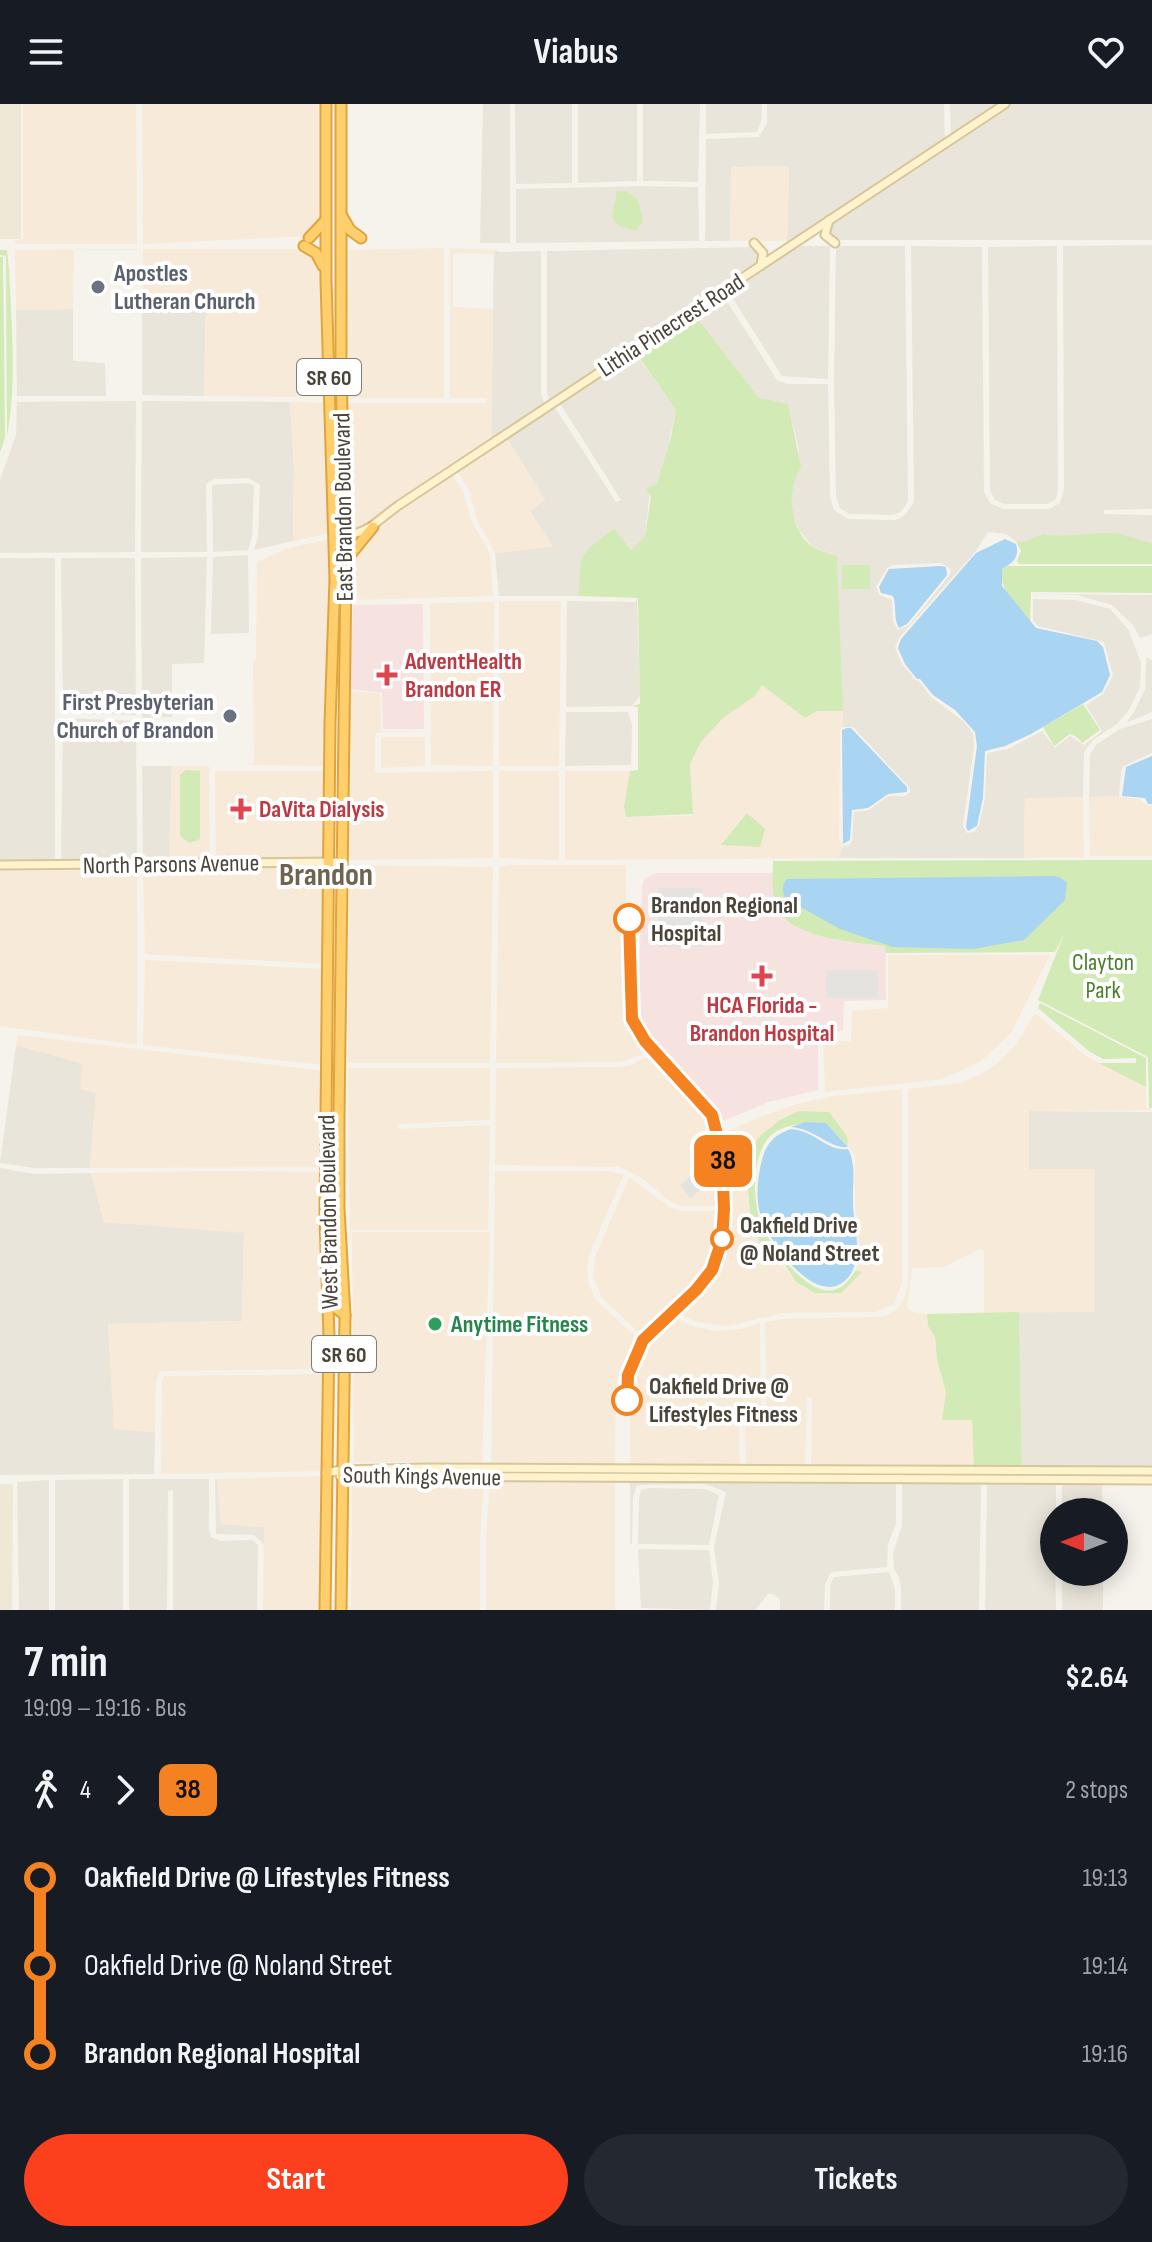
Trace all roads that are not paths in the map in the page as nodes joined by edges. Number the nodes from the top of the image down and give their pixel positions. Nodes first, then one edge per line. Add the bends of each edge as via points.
1 (326, 104) edge
2 (341, 104) edge
3 (1005, 104) edge
4 (340, 209) junction
5 (830, 217) junction
6 (325, 221) junction
7 (361, 238) dead end
8 (754, 243) dead end
9 (835, 243) dead end
10 (761, 265) junction
11 (326, 271) junction
12 (373, 527) junction
13 (340, 535) junction
14 (346, 560) junction
15 (330, 862) junction
16 (342, 862) junction
17 (0, 865) edge
18 (328, 1032) junction
19 (339, 1066) junction
20 (327, 1067) junction
21 (339, 1106) junction
22 (327, 1265) junction
23 (345, 1315) junction
24 (729, 1469) junction
25 (1152, 1471) edge
26 (326, 1473) junction
27 (341, 1473) junction
28 (663, 1479) junction
29 (1152, 1480) edge
30 (325, 1610) edge
31 (341, 1610) edge

1 - 6 highway, East Brandon Boulevard / SR 60
2 - 4 highway, East Brandon Boulevard / SR 60
3 - 5 main road, Lithia Pinecrest Road
4 - 7 highway via 348,228
4 - 13 highway, East Brandon Boulevard / SR 60
5 - 9 main road via 825,234
5 - 10 main road, Lithia Pinecrest Road
6 - 11 highway, East Brandon Boulevard / SR 60
6 - 11 highway via 306,242
8 - 10 main road via 763,253
10 - 12 main road, Lithia Pinecrest Road
11 - 13 highway, East Brandon Boulevard / SR 60
12 - 13 main road, Lithia Pinecrest Road
12 - 14 highway
13 - 14 highway, East Brandon Boulevard / SR 60
13 - 15 highway, East Brandon Boulevard / SR 60
14 - 16 highway, East Brandon Boulevard / SR 60
15 - 16 main road, North Parsons Avenue
15 - 17 main road, North Parsons Avenue
15 - 18 highway, West Brandon Boulevard / SR 60
16 - 19 highway, West Brandon Boulevard / SR 60
18 - 19 highway via 333,1061
18 - 20 highway, West Brandon Boulevard / SR 60
19 - 21 highway, West Brandon Boulevard / SR 60
20 - 21 highway via 333,1075 333,1103
20 - 22 highway, West Brandon Boulevard / SR 60
21 - 23 highway, West Brandon Boulevard / SR 60
22 - 23 highway via 334,1268 337,1309
22 - 26 highway, West Brandon Boulevard / SR 60
23 - 27 highway, West Brandon Boulevard / SR 60
24 - 25 main road, South Kings Avenue
24 - 27 main road, South Kings Avenue
24 - 28 main road via 720,1475
26 - 27 main road, South Kings Avenue
26 - 30 highway, West Brandon Boulevard / SR 60
27 - 28 main road, South Kings Avenue
27 - 31 highway, West Brandon Boulevard / SR 60
28 - 29 main road, South Kings Avenue

